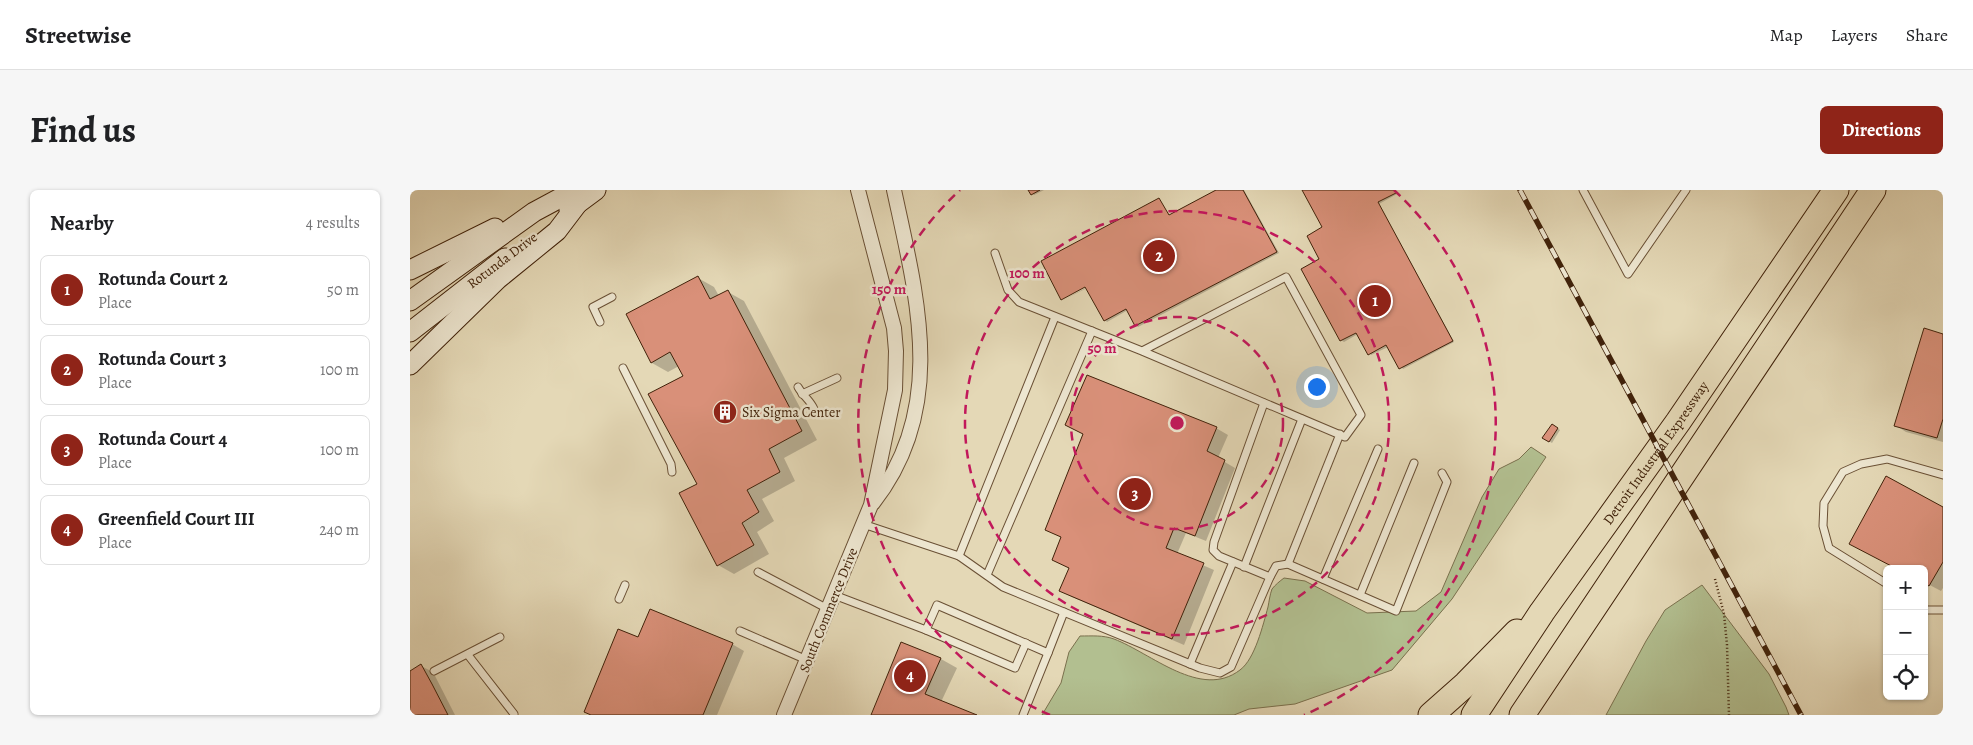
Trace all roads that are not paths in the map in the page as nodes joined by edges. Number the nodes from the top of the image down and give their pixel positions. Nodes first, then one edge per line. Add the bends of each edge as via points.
1 (558, 190) edge
2 (596, 190) edge
3 (858, 190) edge
4 (894, 190) edge
5 (1583, 190) edge
6 (1686, 190) edge
7 (1836, 190) edge
8 (1873, 190) edge
9 (577, 196) edge
10 (996, 253) dead end
11 (410, 270) edge
12 (612, 296) dead end
13 (410, 301) edge
14 (1055, 317) junction
15 (600, 322) dead end
16 (1092, 331) junction
17 (410, 332) edge
18 (1142, 352) junction
19 (410, 365) edge
20 (623, 368) dead end
21 (837, 378) dead end
22 (1264, 403) junction
23 (814, 409) dead end
24 (1302, 419) junction
25 (1340, 434) junction
26 (1378, 449) dead end
27 (1414, 463) dead end
28 (672, 472) dead end
29 (1442, 473) dead end
30 (1943, 475) edge
31 (871, 505) junction
32 (863, 524) junction
33 (959, 556) junction
34 (1232, 562) junction
35 (1288, 564) junction
36 (1244, 567) junction
37 (758, 572) dead end
38 (986, 575) junction
39 (1270, 577) junction
40 (1323, 579) junction
41 (1883, 582) edge
42 (625, 585) dead end
43 (834, 595) junction
44 (1360, 595) junction
45 (619, 599) dead end
46 (828, 609) junction
47 (1928, 610) edge
48 (1943, 610) edge
49 (1064, 612) junction
50 (1542, 612) junction
51 (926, 630) junction
52 (740, 631) dead end
53 (500, 637) dead end
54 (1026, 644) junction
55 (1048, 653) junction
56 (468, 655) junction
57 (807, 660) junction
58 (1190, 664) junction
59 (434, 672) dead end
60 (514, 714) dead end
61 (784, 715) edge
62 (1024, 715) edge
63 (1431, 715) edge
64 (1474, 715) edge
65 (1522, 715) edge

1 - 11 main road via 491,231
2 - 9 main road, Rotunda Drive
3 - 31 street, South Commerce Drive via 889,306 896,351 895,390
4 - 31 street, South Commerce Drive via 918,308 920,379 908,443 886,486
5 - 6 lane via 1628,274
7 - 50 highway, Detroit Industrial Expressway via 1678,422
8 - 65 highway
9 - 13 main road, Rotunda Drive via 534,212
9 - 17 main road, Rotunda Drive
9 - 19 main road via 557,231 498,279
10 - 14 lane via 1008,290 1019,302
12 - 15 lane via 593,307
14 - 16 lane
14 - 33 lane
16 - 18 lane
16 - 38 lane
18 - 22 lane
18 - 25 lane via 1286,276 1360,415 1345,437
20 - 28 lane via 671,464
21 - 23 lane via 800,391
22 - 24 lane
22 - 34 lane via 1214,542 1213,550
24 - 25 lane
24 - 36 lane
25 - 35 lane
26 - 40 lane
27 - 44 lane
29 - 44 lane via 1447,482 1396,611
30 - 41 lane via 1887,459 1861,464 1843,472 1824,504 1822,526 1829,548
31 - 32 street, South Commerce Drive
32 - 33 lane
32 - 43 street, South Commerce Drive
33 - 38 lane
34 - 36 lane
34 - 58 lane
35 - 39 lane via 1276,566
35 - 40 lane
36 - 39 lane
37 - 46 lane
38 - 49 lane via 1003,587
39 - 58 lane via 1231,668 1220,673
40 - 44 lane
42 - 45 lane
43 - 46 street, South Commerce Drive
43 - 51 lane
46 - 57 street, South Commerce Drive
47 - 48 lane
49 - 55 lane
49 - 58 lane
50 - 63 highway via 1510,637 1466,684
50 - 64 highway, Detroit Industrial Expressway
51 - 54 lane via 1015,668
51 - 54 lane via 936,605
52 - 57 lane
53 - 56 lane
54 - 55 lane
55 - 62 lane
56 - 59 lane
56 - 60 lane
57 - 61 street, South Commerce Drive

